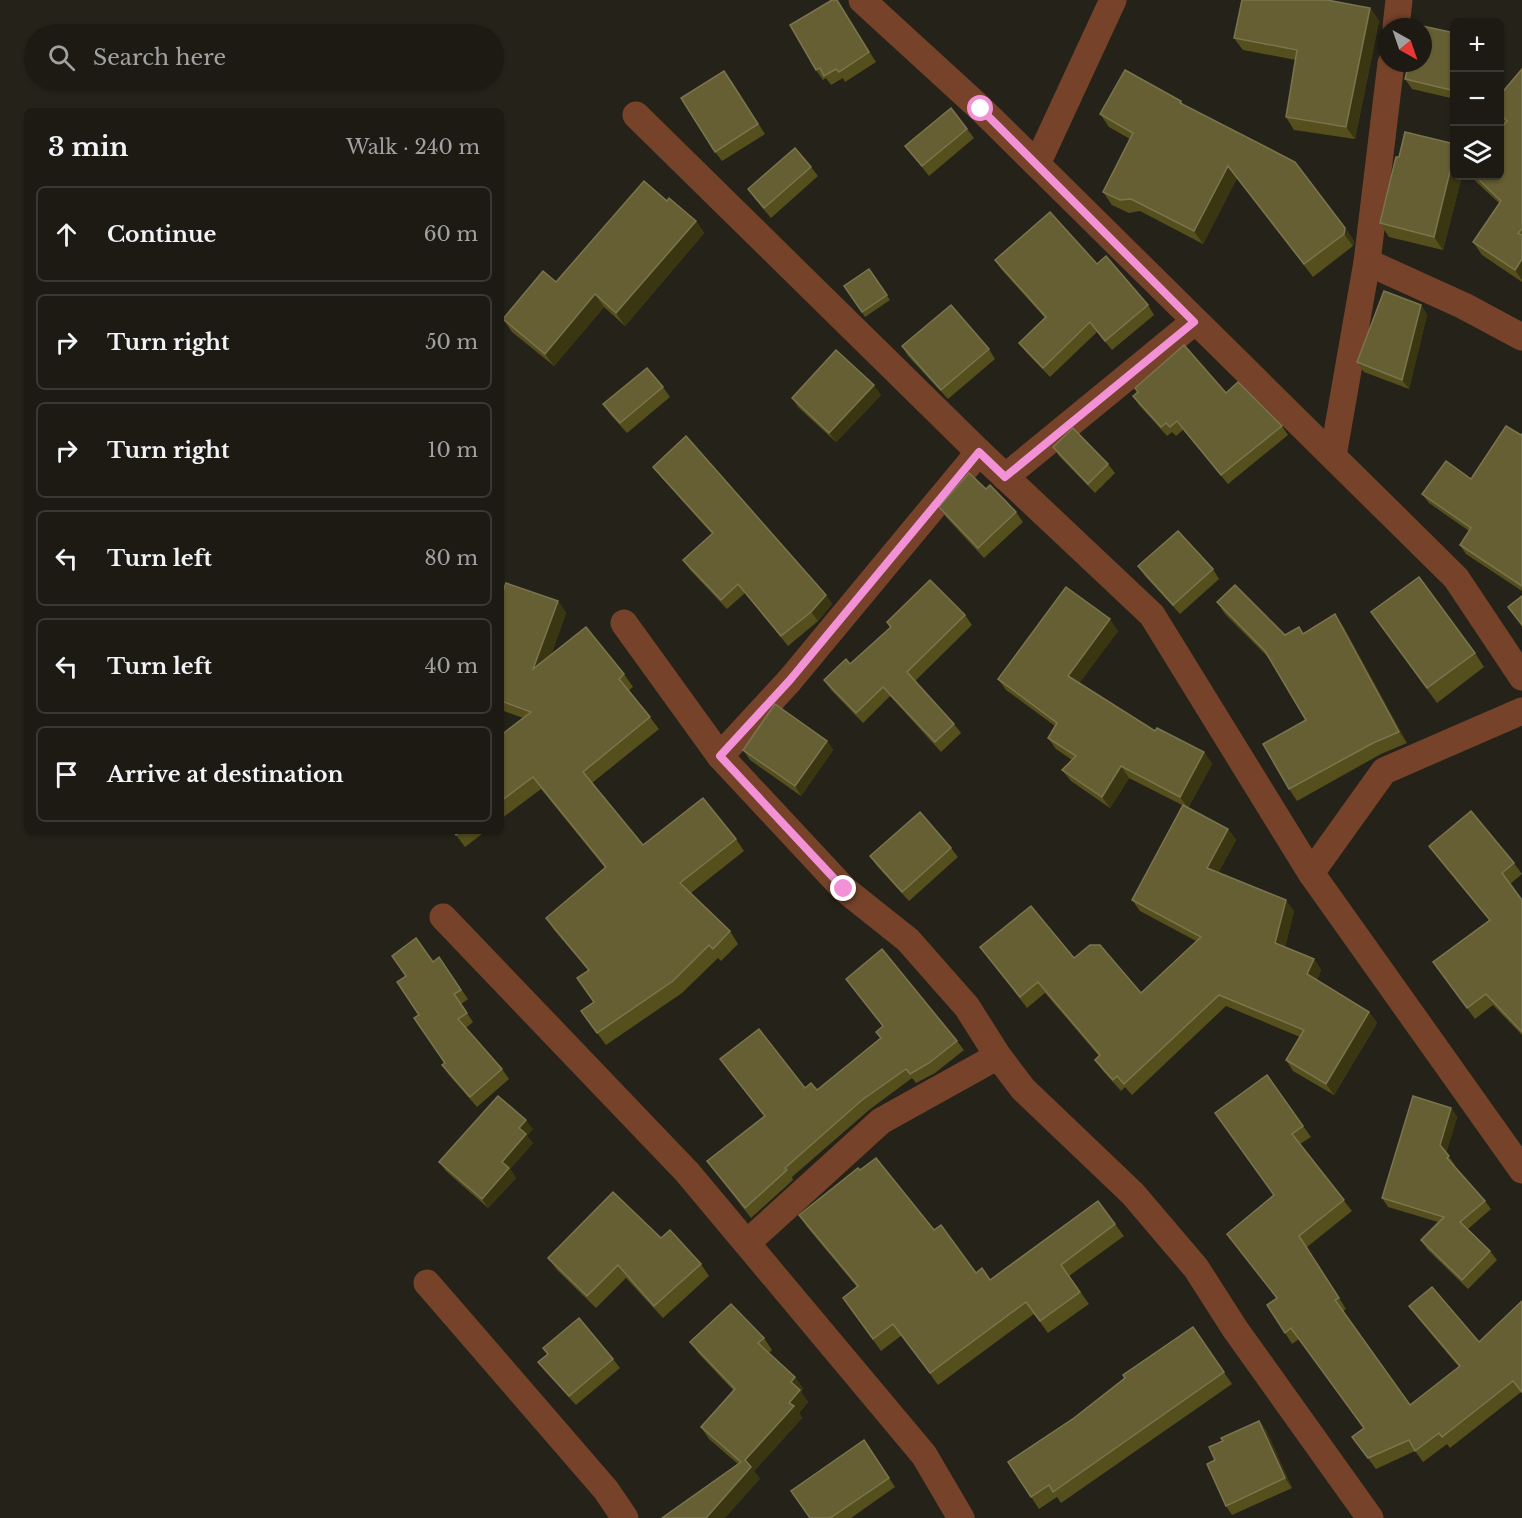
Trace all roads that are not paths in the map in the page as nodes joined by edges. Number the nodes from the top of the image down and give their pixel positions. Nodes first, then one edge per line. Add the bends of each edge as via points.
1 (862, 0) edge
2 (1113, 0) edge
3 (1399, 0) edge
4 (1397, 18) edge
5 (1390, 72) edge
6 (636, 115) dead end
7 (1037, 164) junction
8 (1368, 262) junction
9 (1194, 322) junction
10 (1522, 337) edge
11 (979, 452) junction
12 (1333, 456) junction
13 (1005, 477) junction
14 (624, 623) dead end
15 (1522, 677) edge
16 (1522, 711) edge
17 (720, 756) junction
18 (1311, 873) junction
19 (443, 917) dead end
20 (998, 1056) junction
21 (1522, 1170) edge
22 (747, 1243) junction
23 (427, 1283) dead end
24 (625, 1518) edge
25 (961, 1518) edge
26 (1370, 1518) edge

1 - 7 street
2 - 7 street
3 - 4 street
5 - 8 street
6 - 11 street
7 - 9 street
8 - 10 street
8 - 12 street
9 - 12 street
9 - 13 street
11 - 13 street
11 - 17 street via 790,680
12 - 15 street via 1456,578
13 - 18 street via 1152,615
14 - 17 street
16 - 18 street via 1384,771
17 - 20 street via 844,889 909,940 967,1007
18 - 21 street
19 - 22 street via 687,1172
20 - 22 street via 881,1121
20 - 26 street via 1023,1089 1133,1194 1196,1268
22 - 25 street via 924,1455
23 - 24 street via 606,1490

